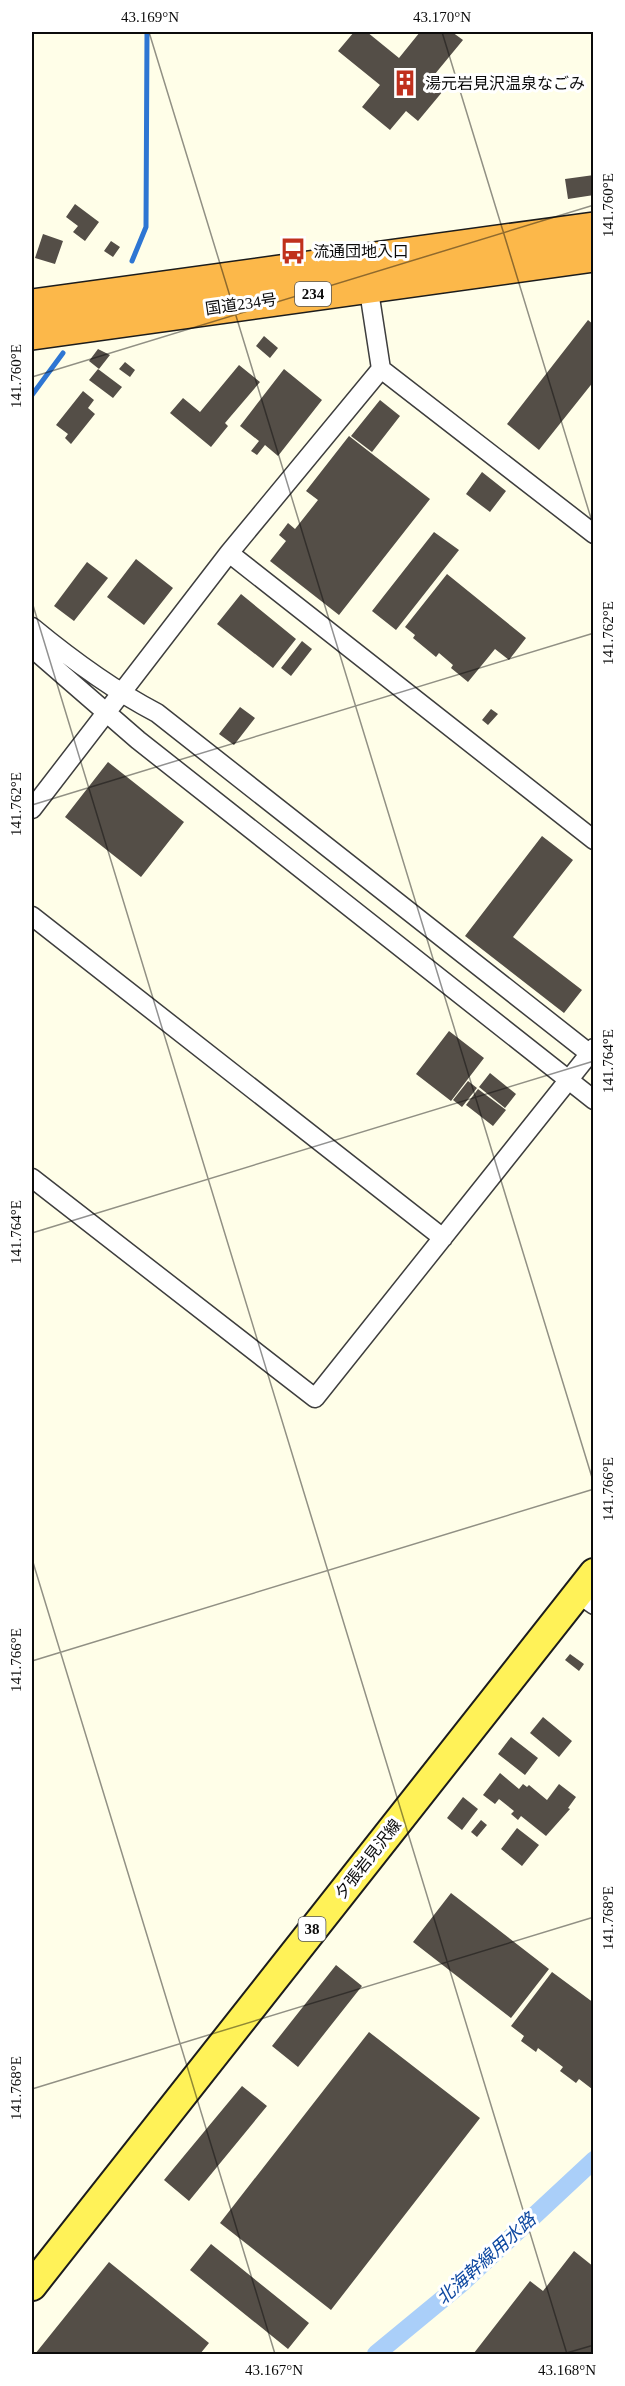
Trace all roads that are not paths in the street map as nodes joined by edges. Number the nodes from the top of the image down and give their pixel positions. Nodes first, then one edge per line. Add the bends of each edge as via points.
1 (594, 229) edge
2 (594, 255) edge
3 (367, 274) junction
4 (32, 306) edge
5 (32, 333) edge
6 (381, 369) junction
7 (594, 534) edge
8 (229, 553) junction
9 (32, 627) edge
10 (32, 648) edge
11 (120, 694) junction
12 (107, 712) junction
13 (32, 809) edge
14 (594, 840) edge
15 (32, 916) edge
16 (592, 1053) edge
17 (569, 1081) junction
18 (594, 1100) edge
19 (32, 1178) edge
20 (443, 1238) junction
21 (588, 1590) edge
22 (32, 2286) edge

1 - 3 highway, 国道234号 / 234
2 - 3 highway, 国道234号 / 234
3 - 4 highway, 国道234号 / 234
3 - 5 highway, 国道234号 / 234
3 - 6 street
6 - 7 street
6 - 8 street
8 - 11 street
8 - 14 street
9 - 11 street
10 - 12 street
11 - 12 street
11 - 16 street via 158,713
12 - 13 street
12 - 17 street
15 - 20 street
16 - 17 street
17 - 18 street
17 - 20 street
19 - 20 street via 315,1398
21 - 22 main road, 夕張岩見沢線 / 38

